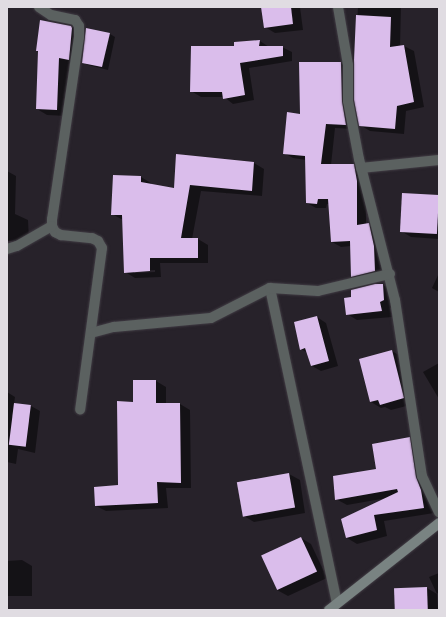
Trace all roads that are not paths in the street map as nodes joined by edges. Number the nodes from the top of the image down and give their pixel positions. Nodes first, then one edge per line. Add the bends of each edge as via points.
1 (40, 7) edge
2 (338, 7) edge
3 (439, 160) edge
4 (361, 168) junction
5 (52, 226) junction
6 (7, 249) edge
7 (390, 274) junction
8 (270, 288) junction
9 (91, 332) junction
10 (80, 410) dead end
11 (439, 512) edge
12 (439, 523) edge
13 (338, 602) junction
14 (329, 610) edge

1 - 5 street via 51,15 75,20 79,26
2 - 4 street via 348,65 348,102
3 - 4 street
4 - 7 street
5 - 6 street
5 - 9 street via 55,232 61,235 92,238 98,241 102,248
7 - 8 street via 318,292
7 - 11 street via 422,476
8 - 9 street via 211,318 114,327
8 - 13 street
9 - 10 street
12 - 13 main road
13 - 14 main road

